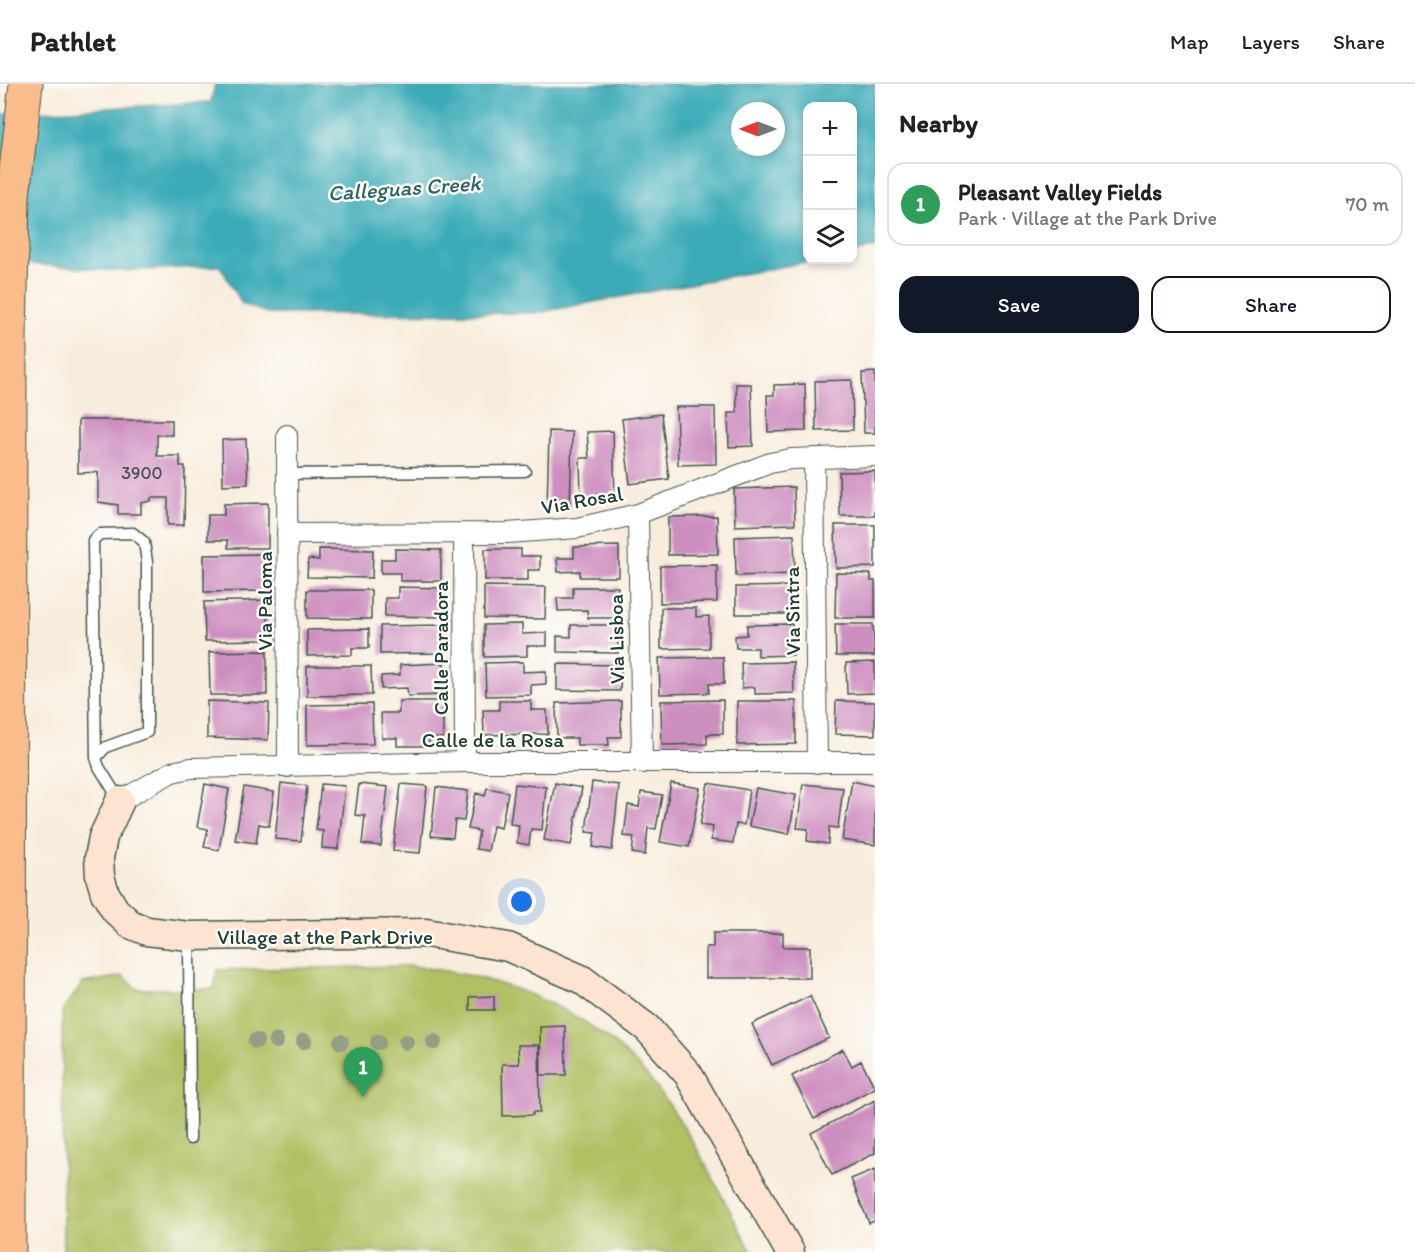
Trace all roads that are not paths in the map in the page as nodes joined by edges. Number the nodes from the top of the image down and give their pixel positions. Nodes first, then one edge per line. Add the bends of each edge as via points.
1 (26, 84) edge
2 (287, 435) dead end
3 (875, 456) edge
4 (814, 458) junction
5 (525, 471) dead end
6 (286, 474) junction
7 (638, 514) junction
8 (464, 533) junction
9 (287, 534) junction
10 (96, 758) junction
11 (465, 762) junction
12 (875, 762) edge
13 (642, 763) junction
14 (817, 763) junction
15 (288, 767) junction
16 (120, 801) junction
17 (189, 936) junction
18 (190, 1139) dead end
19 (9, 1252) edge
20 (790, 1252) edge

1 - 19 highway via 14,196 10,340
2 - 6 street, Via Paloma
3 - 4 street, Via Rosal
4 - 7 street, Via Rosal via 770,463
4 - 14 street, Via Sintra
5 - 6 lane
6 - 9 street, Via Paloma
7 - 8 street, Via Rosal via 542,532
7 - 13 street, Via Lisboa
8 - 9 street, Via Rosal
8 - 11 street, Calle Paradora
9 - 15 street, Via Paloma
10 - 10 lane via 106,747 147,732 147,562 144,542 133,533 100,534 93,540
10 - 16 lane
11 - 13 street, Calle de la Rosa
11 - 15 street, Calle de la Rosa
12 - 14 street, Calle de la Rosa
13 - 14 street, Calle de la Rosa
15 - 16 street, Calle de la Rosa via 182,770 155,780
16 - 17 street, Village at the Park Drive via 103,837 99,858 105,893 130,924 147,931
17 - 18 lane
17 - 20 street, Village at the Park Drive via 426,933 508,947 581,979 646,1028 688,1074

